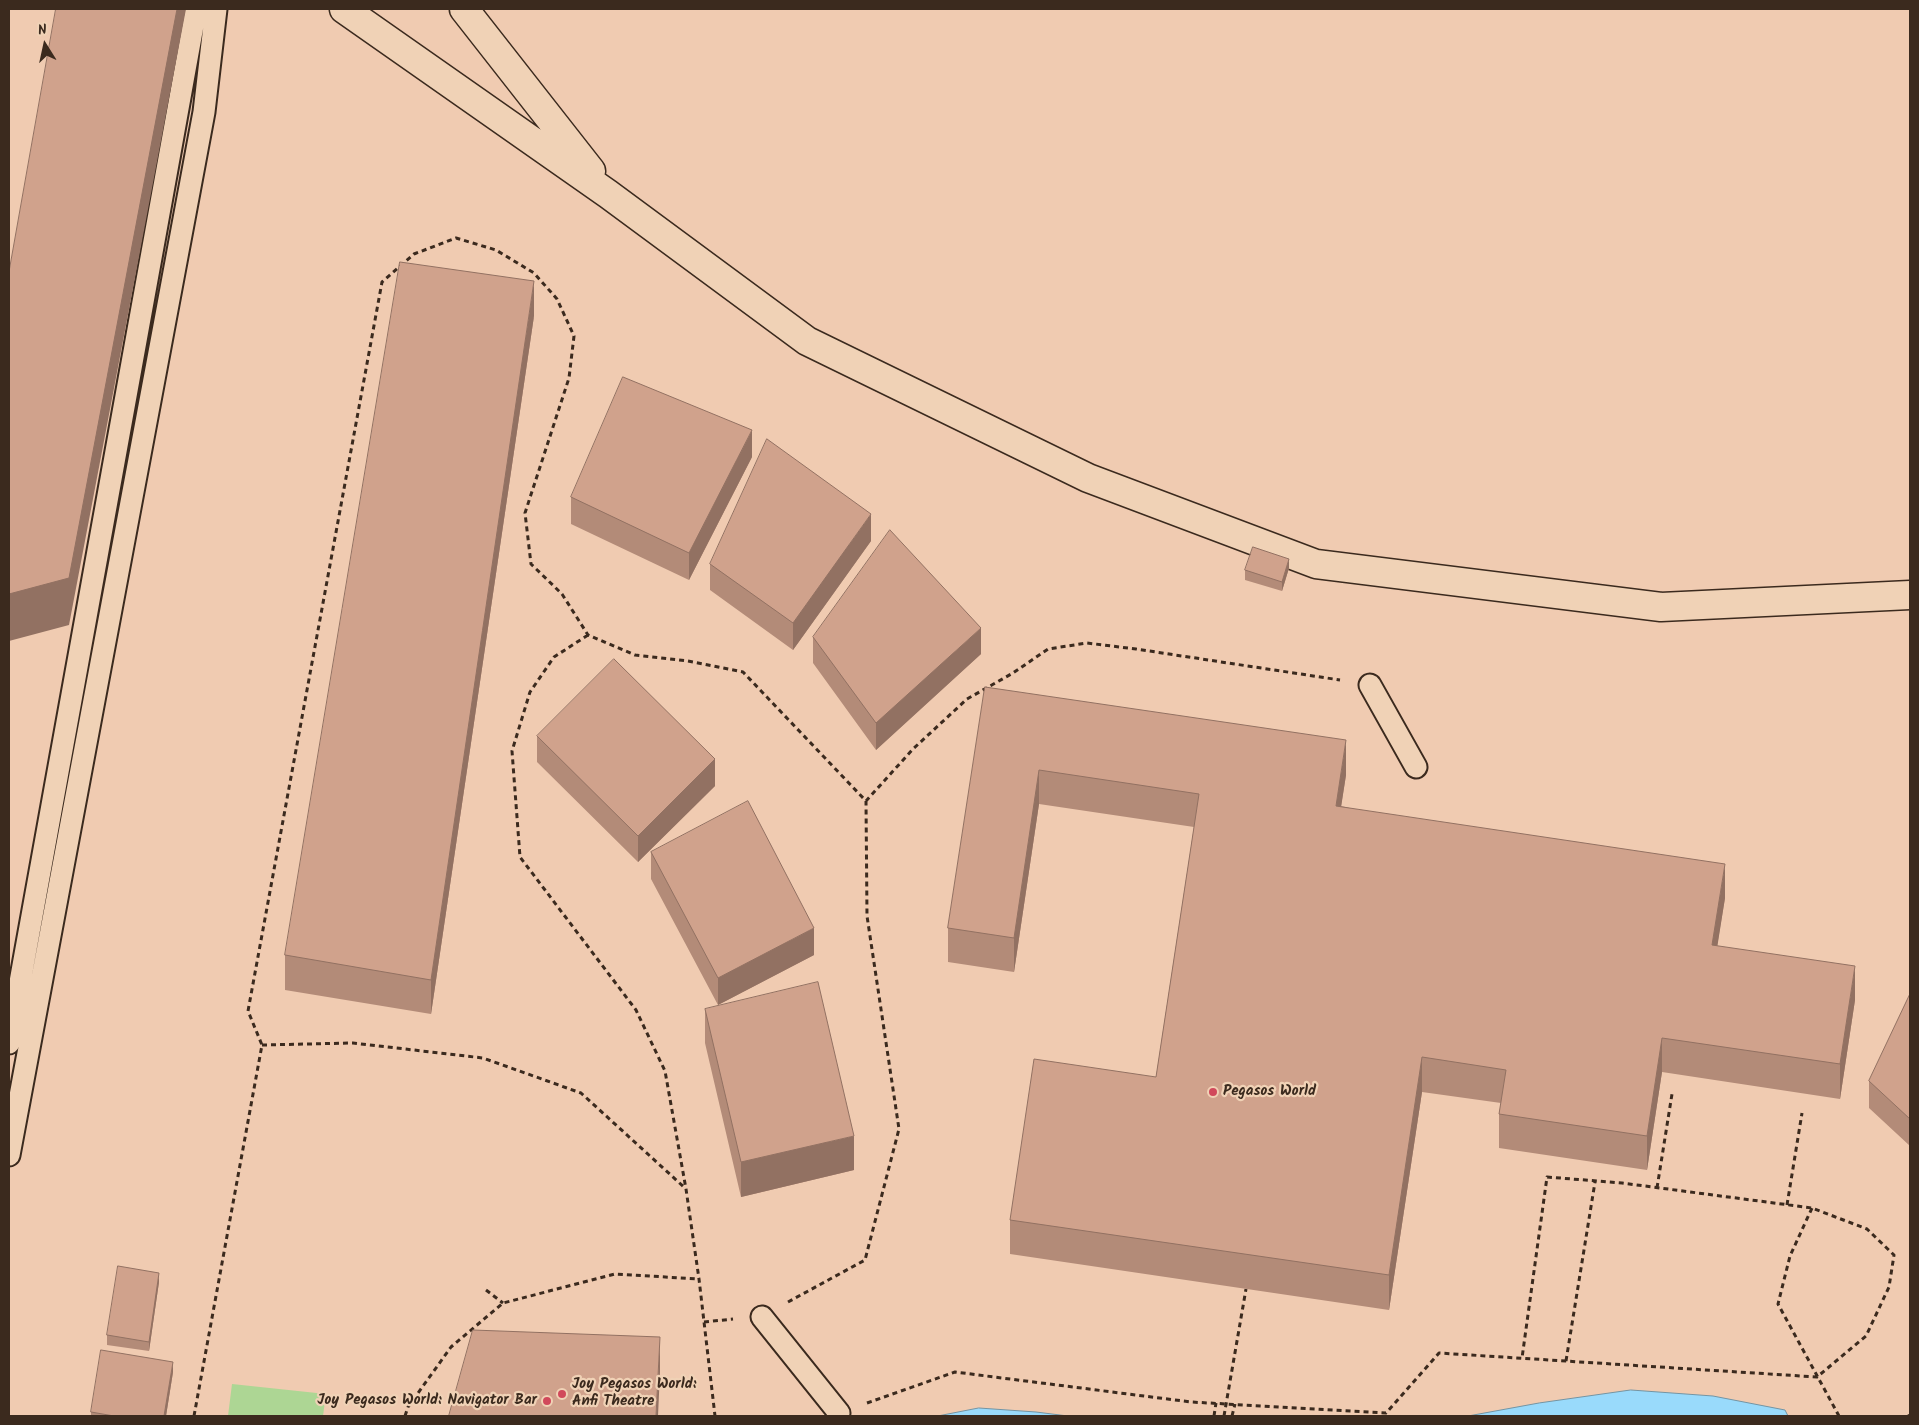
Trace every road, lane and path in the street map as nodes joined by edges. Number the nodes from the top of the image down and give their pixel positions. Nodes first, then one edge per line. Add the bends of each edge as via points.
1 (196, 9) edge
2 (216, 9) edge
3 (344, 9) edge
4 (464, 9) edge
5 (608, 194) junction
6 (1910, 595) edge
7 (588, 635) junction
8 (1370, 685) joint
9 (1416, 767) dead end
10 (866, 801) junction
11 (9, 1043) edge
12 (262, 1046) junction
13 (1672, 1094) dead end
14 (1802, 1113) dead end
15 (9, 1155) edge
16 (1595, 1182) junction
17 (1657, 1188) junction
18 (686, 1189) junction
19 (1787, 1205) junction
20 (1812, 1208) junction
21 (699, 1279) junction
22 (1246, 1289) edge
23 (486, 1290) dead end
24 (503, 1304) junction
25 (762, 1317) junction
26 (704, 1322) junction
27 (1522, 1358) junction
28 (1566, 1361) junction
29 (1817, 1377) junction
30 (1216, 1403) junction
31 (1235, 1404) junction
32 (839, 1413) joint
33 (194, 1416) edge
34 (405, 1416) edge
35 (715, 1416) edge
36 (1214, 1416) edge
37 (1224, 1416) edge
38 (1232, 1416) edge
39 (1839, 1416) edge

1 - 11 lane
2 - 15 lane via 202,122
3 - 5 street
4 - 5 street
5 - 6 street via 807,341 1088,478 1316,564 1661,607
7 - 10 path via 635,655 743,672
7 - 12 path via 562,594 531,564 525,513 569,378 574,336 556,300 534,273 496,250 456,238 414,254 382,282 248,1011
7 - 18 path via 554,658 530,692 512,751 520,857 636,1010 665,1071
8 - 9 lane
8 - 10 path via 1087,643 1048,649 967,699 913,749
10 - 25 path via 867,916 899,1129 865,1260
12 - 18 path via 353,1043 484,1058 581,1094
12 - 33 path
13 - 17 path
14 - 19 path
16 - 17 path
16 - 27 path via 1547,1177
16 - 28 path
17 - 19 path
18 - 21 path
19 - 20 path
20 - 29 path via 1790,1256 1778,1304
20 - 29 path via 1867,1229 1894,1255 1889,1287 1866,1336
21 - 24 path via 615,1274
21 - 26 path
22 - 37 path, bridge
23 - 24 path
24 - 34 path via 452,1347 408,1406
25 - 26 path
25 - 32 lane
26 - 35 path
27 - 28 path
27 - 31 path via 1439,1352 1386,1413
28 - 29 path
29 - 39 path
30 - 31 path
30 - 32 path via 955,1372
30 - 36 path
31 - 38 path

